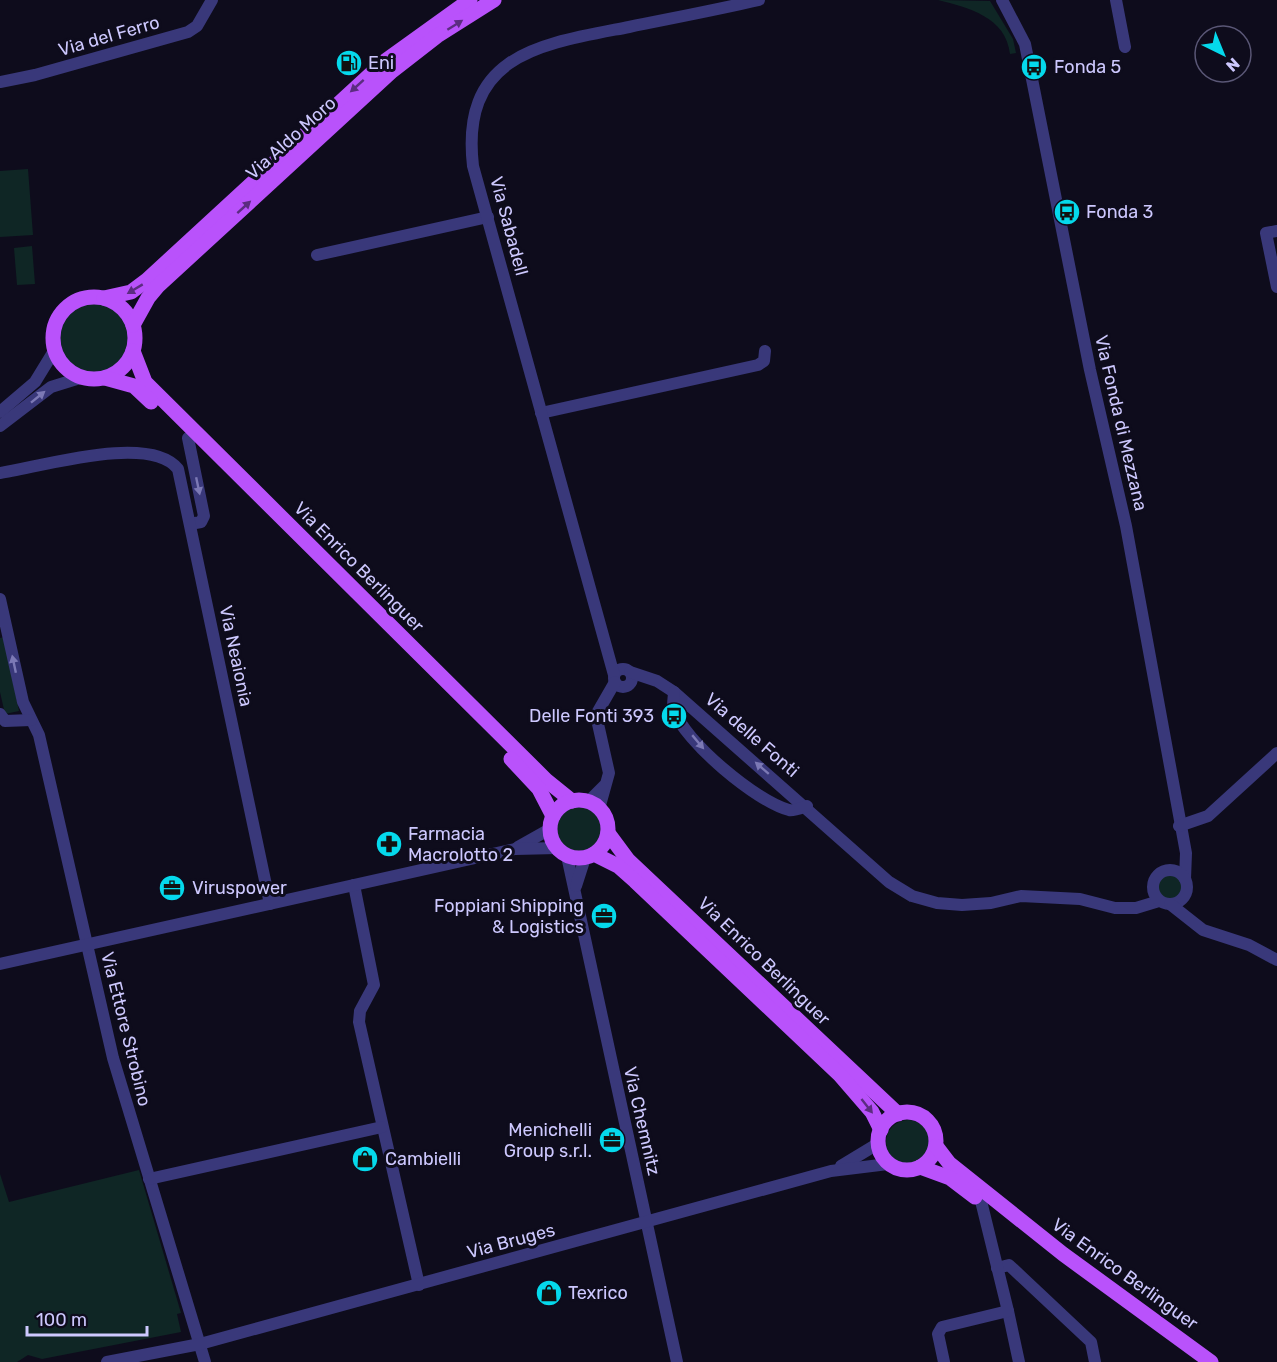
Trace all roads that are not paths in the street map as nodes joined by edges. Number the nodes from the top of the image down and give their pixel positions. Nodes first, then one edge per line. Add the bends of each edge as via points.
1 (212, 0) edge
2 (470, 0) edge
3 (494, 0) edge
4 (759, 0) edge
5 (1116, 0) edge
6 (1008, 2) edge
7 (1125, 47) dead end
8 (0, 82) edge
9 (488, 217) junction
10 (1277, 231) edge
11 (317, 255) dead end
12 (1277, 287) edge
13 (104, 298) junction
14 (133, 325) junction
15 (54, 351) junction
16 (133, 351) junction
17 (765, 351) dead end
18 (80, 378) junction
19 (105, 378) junction
20 (0, 412) edge
21 (541, 413) junction
22 (0, 426) edge
23 (188, 438) junction
24 (0, 473) edge
25 (190, 524) junction
26 (0, 599) edge
27 (625, 677) junction
28 (674, 692) junction
29 (0, 714) edge
30 (31, 720) junction
31 (1277, 753) edge
32 (572, 801) junction
33 (594, 805) junction
34 (807, 806) junction
35 (551, 823) junction
36 (1179, 826) junction
37 (608, 833) junction
38 (515, 849) junction
39 (562, 852) junction
40 (1186, 853) junction
41 (589, 856) junction
42 (1172, 870) junction
43 (1185, 879) junction
44 (354, 885) junction
45 (1152, 886) junction
46 (575, 888) junction
47 (1186, 893) junction
48 (1165, 902) junction
49 (270, 904) junction
50 (1127, 908) junction
51 (1203, 930) junction
52 (86, 945) junction
53 (1277, 960) edge
54 (0, 964) edge
55 (898, 1114) junction
56 (382, 1127) junction
57 (880, 1137) junction
58 (936, 1146) junction
59 (888, 1164) junction
60 (920, 1167) junction
61 (831, 1171) junction
62 (149, 1179) junction
63 (981, 1201) junction
64 (647, 1222) junction
65 (996, 1268) junction
66 (419, 1285) junction
67 (1008, 1311) junction
68 (200, 1344) junction
69 (107, 1362) edge
70 (205, 1362) edge
71 (677, 1362) edge
72 (944, 1362) edge
73 (1019, 1362) edge
74 (1095, 1362) edge
75 (1194, 1362) edge
76 (1211, 1362) edge

1 - 8 street, Via del Ferro via 189,32
2 -> 13 main road, Via Aldo Moro via 385,62 147,280 132,292
14 -> 3 main road, Via Aldo Moro via 158,286 392,71 436,36
4 - 9 street, Via Sabadell via 574,38 530,50 511,60 482,93 470,137 473,166
5 - 7 street
6 - 36 street, Via Fonda di Mezzana via 1025,44 1090,370 1126,526
9 - 11 street
9 - 21 street, Via Sabadell
10 - 12 street via 1266,233
13 - 14 main road via 122,308
13 - 15 main road via 82,298 64,310 53,329
14 - 16 main road
15 - 18 main road via 63,366
15 - 20 street via 35,382
16 - 19 main road via 123,368
16 - 32 main road, Via Enrico Berlinguer via 145,382 546,780
17 - 21 street via 764,361 758,365
18 - 19 main road
22 -> 18 street via 51,387
19 - 23 main road, Via Enrico Berlinguer via 134,386
21 - 27 street, Via Sabadell via 610,657
23 -> 25 street via 204,516 201,522
23 - 35 main road, Via Enrico Berlinguer via 522,771 538,789
24 - 25 street, Via Neaionia via 93,456 160,455 178,469
25 - 49 street, Via Neaionia
30 -> 26 street, Via Ettore Strobino via 23,702
27 - 28 street, Via delle Fonti via 657,681
27 - 33 street via 605,699 596,718 608,769 605,785
34 -> 28 street, Via delle Fonti
28 -> 34 street, Via delle Fonti via 676,715 716,763 755,795 791,811
29 - 30 street via 5,721
30 - 52 street, Via Ettore Strobino via 39,735
31 - 36 street via 1214,812
32 - 33 main road
32 - 35 main road via 561,807
33 - 37 main road, Via Enrico Berlinguer via 606,820
34 - 50 street, Via delle Fonti via 889,882 912,896 962,905 1047,896
35 - 38 street
35 - 39 main road, Via Enrico Berlinguer
36 - 40 street, Via Fonda di Mezzana
37 - 41 main road via 603,845
37 - 55 main road, Via Enrico Berlinguer via 628,860
38 - 39 street
38 - 44 street
39 - 41 main road, Via Enrico Berlinguer
39 - 46 street, Via Chemnitz
40 - 42 street
40 - 43 street, Via Fonda di Mezzana
41 - 46 street, Via Chemnitz
41 -> 57 main road, Via Enrico Berlinguer via 618,866 840,1075 872,1112
42 - 43 street
42 - 45 street via 1159,873
43 - 47 street
44 - 49 street
44 - 56 street via 374,986 360,1011 359,1022
45 - 48 street
45 - 50 street
46 - 64 street, Via Chemnitz
47 - 48 street, Via delle Fonti via 1180,901
47 - 51 street
48 - 50 street, Via delle Fonti
48 - 51 street
49 - 52 street
51 - 53 street via 1249,945
52 - 54 street
52 - 62 street, Via Ettore Strobino via 113,1058
55 - 57 main road via 888,1120
55 - 58 main road, Via Enrico Berlinguer via 916,1114 928,1121 935,1132
56 - 62 street
56 - 66 street
57 - 59 main road, Via Enrico Berlinguer
57 - 61 street, Via Bruges
58 - 60 main road via 929,1161
58 - 76 main road, Via Enrico Berlinguer via 949,1163 1054,1247
59 - 60 main road, Via Enrico Berlinguer via 905,1170
59 - 61 street, Via Bruges
60 - 63 main road, Via Enrico Berlinguer via 950,1178
61 - 64 street, Via Bruges
62 - 68 street, Via Ettore Strobino
63 - 65 street
63 - 75 main road, Via Enrico Berlinguer
64 - 66 street, Via Bruges
64 - 71 street, Via Chemnitz
65 - 67 street
65 - 74 street via 1009,1265 1091,1342
66 - 68 street, Via Bruges
67 - 72 street via 942,1326 938,1334
67 - 73 street
68 - 69 street, Via Bruges
68 - 70 street, Via Ettore Strobino

